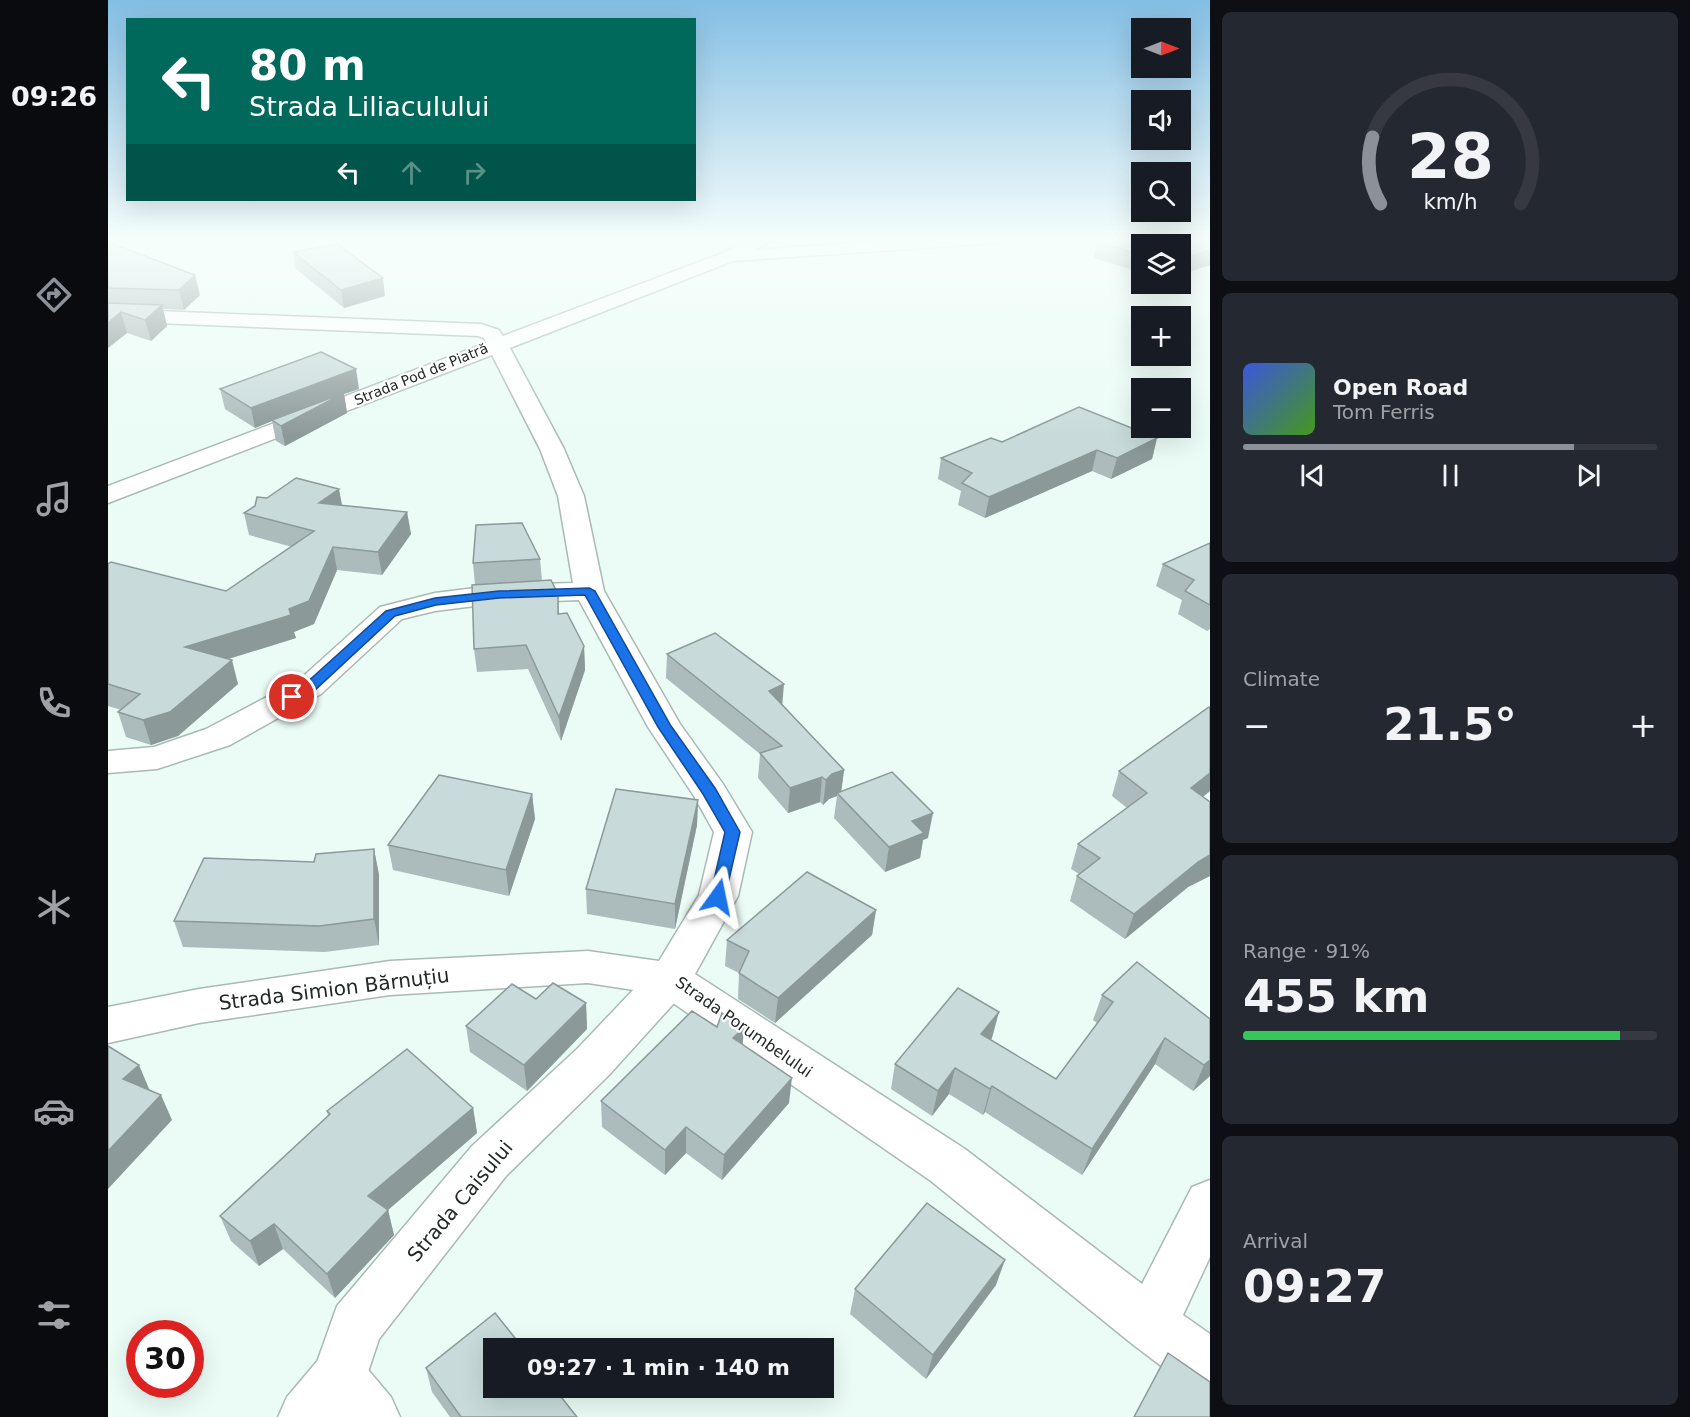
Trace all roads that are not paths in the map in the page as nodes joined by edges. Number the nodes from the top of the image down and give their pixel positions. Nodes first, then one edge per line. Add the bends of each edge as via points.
1 (604, 304) edge
2 (108, 315) edge
3 (498, 344) junction
4 (108, 495) edge
5 (589, 591) junction
6 (108, 762) edge
7 (670, 980) junction
8 (108, 1025) edge
9 (1210, 1203) edge
10 (1150, 1324) junction
11 (1210, 1368) edge
12 (339, 1404) edge

1 - 3 street, Strada Pod de Piatră
2 - 3 street via 481,330 492,334
3 - 4 street, Strada Pod de Piatră
3 - 5 street, Strada Porumbelului via 552,449 571,496
5 - 6 street via 499,594 435,602 391,614 310,687 218,738 157,758
5 - 7 street, Strada Porumbelului via 665,727 733,832 718,897
7 - 8 street, Strada Simion Bărnuțiu via 588,967 390,978 199,1006
7 - 10 street, Strada Porumbelului via 948,1165
7 - 12 street, Strada Caisului via 593,1062 489,1161 357,1325
9 - 10 street
10 - 11 street, Strada Porumbelului

